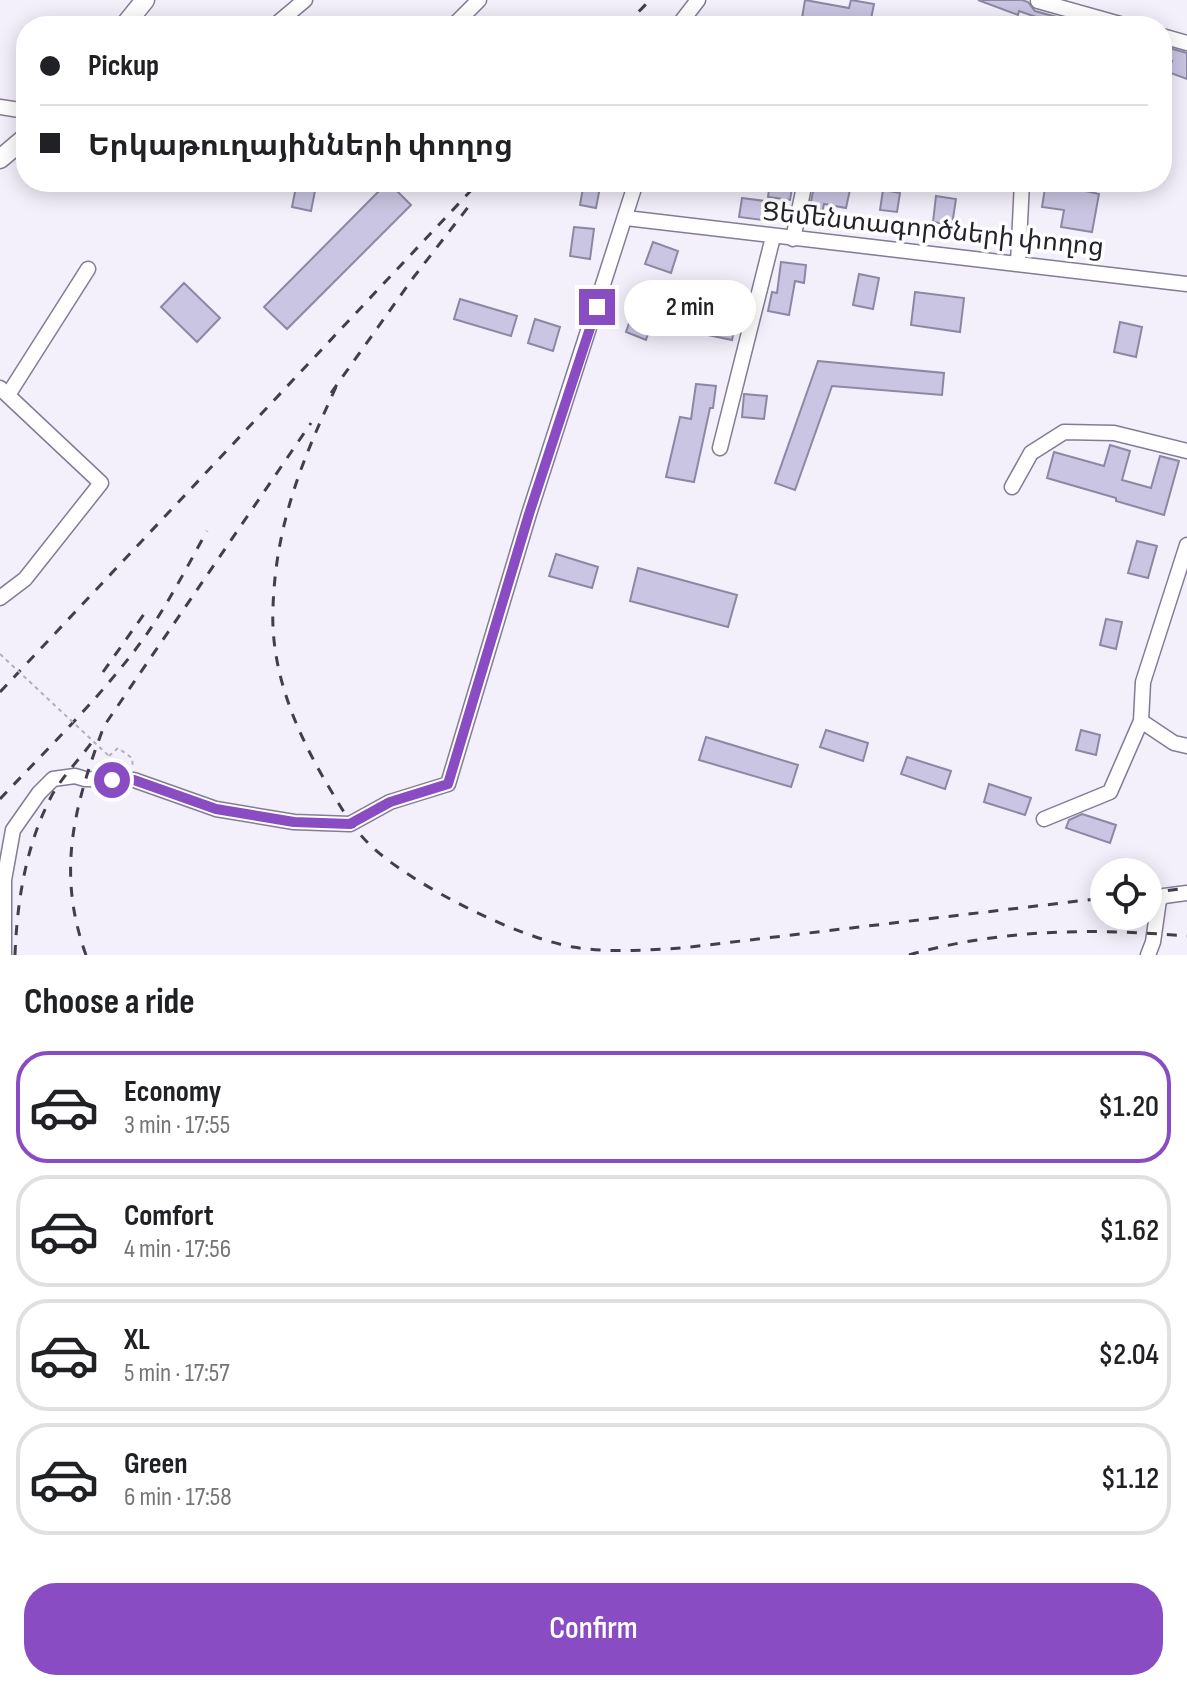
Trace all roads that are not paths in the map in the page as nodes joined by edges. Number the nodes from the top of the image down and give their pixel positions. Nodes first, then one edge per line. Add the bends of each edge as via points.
1 (145, 0) edge
2 (305, 0) edge
3 (479, 0) edge
4 (698, 0) edge
5 (1038, 1) edge
6 (132, 16) edge
7 (286, 16) edge
8 (463, 16) edge
9 (686, 16) edge
10 (1091, 16) edge
11 (16, 145) edge
12 (0, 159) edge
13 (633, 192) edge
14 (803, 192) edge
15 (1022, 192) edge
16 (626, 218) junction
17 (773, 237) junction
18 (793, 239) junction
19 (1018, 263) junction
20 (88, 269) dead end
21 (1187, 284) edge
22 (4, 392) edge
23 (720, 448) dead end
24 (1187, 451) edge
25 (1012, 487) dead end
26 (1187, 545) edge
27 (0, 598) edge
28 (1141, 721) junction
29 (1187, 746) edge
30 (1044, 819) dead end
31 (1187, 893) edge
32 (4, 955) edge
33 (1148, 955) edge

1 - 6 main road
2 - 7 street
3 - 8 street
4 - 9 street
5 - 10 street
11 - 12 main road
13 - 16 street
14 - 18 street
15 - 19 street
16 - 17 street, Ցեմենտագործների փողոց
16 - 32 street via 448,784 390,802 350,824 294,822 216,809 134,780 53,779 13,830 4,880
17 - 18 street, Ցեմենտագործների փողոց
17 - 23 street
18 - 19 street, Ցեմենտագործների փողոց
19 - 21 street, Ցեմենտագործների փողոց
20 - 22 street
22 - 27 street via 101,483 25,579
24 - 25 street via 1114,433 1064,432 1031,453
26 - 28 street via 1143,682
28 - 29 street
28 - 30 street via 1110,792
31 - 33 street via 1159,900

